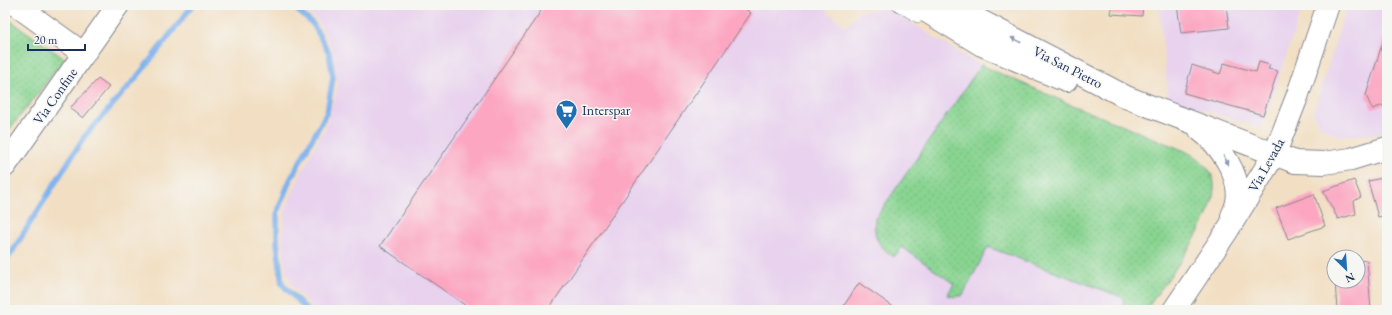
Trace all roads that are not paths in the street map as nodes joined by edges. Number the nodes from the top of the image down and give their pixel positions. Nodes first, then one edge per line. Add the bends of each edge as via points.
1 (16, 5) edge
2 (118, 5) edge
3 (898, 5) edge
4 (916, 5) edge
5 (937, 5) edge
6 (1328, 5) edge
7 (959, 10) edge
8 (982, 45) junction
9 (84, 54) junction
10 (1126, 96) junction
11 (1189, 122) junction
12 (1387, 148) edge
13 (1275, 153) junction
14 (5, 166) edge
15 (1227, 231) junction
16 (1174, 310) edge

1 - 9 street
2 - 9 street, Via Confine
3 - 8 lane via 967,45
4 - 8 street
5 - 7 lane via 952,13
6 - 13 street, Via Levada
10 -> 7 street, Via San Pietro
8 - 10 street via 1064,80
9 - 14 street, Via Confine
10 - 11 street, Via San Pietro
11 - 13 street, Via San Pietro
11 -> 15 street, Via San Pietro via 1220,149 1236,184 1237,201
12 - 13 street, Via San Pietro via 1351,159 1324,163 1295,162
13 - 15 street, Via Levada
15 - 16 street, Via Levada

